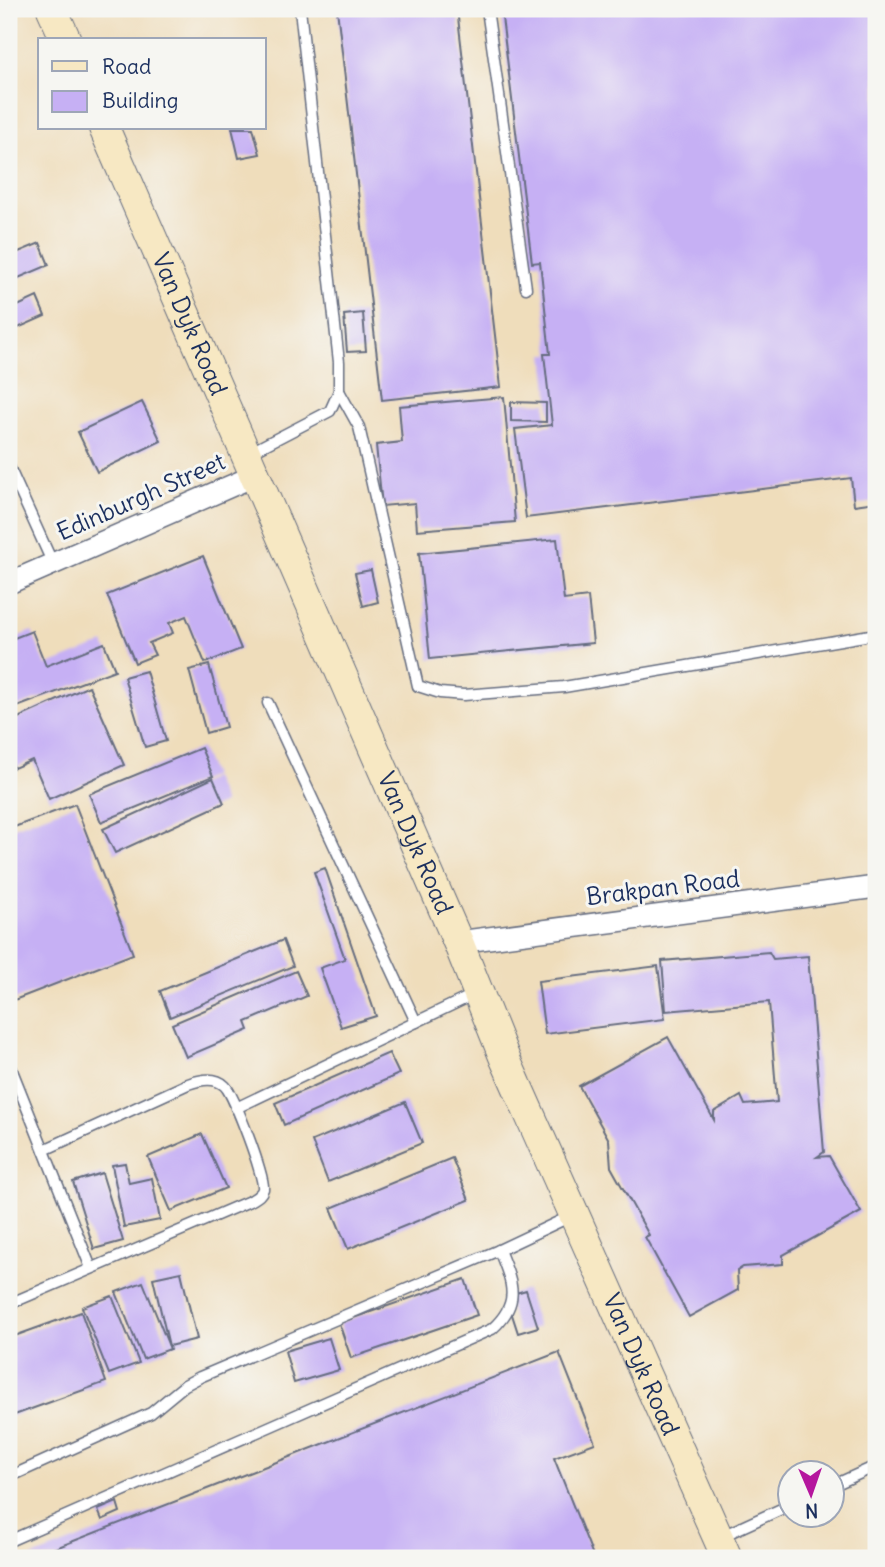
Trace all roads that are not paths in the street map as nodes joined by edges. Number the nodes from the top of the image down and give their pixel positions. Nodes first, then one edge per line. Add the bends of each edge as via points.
1 (52, 9) edge
2 (300, 9) edge
3 (487, 9) edge
4 (65, 38) edge
5 (105, 130) edge
6 (526, 288) dead end
7 (339, 391) junction
8 (251, 465) junction
9 (9, 467) edge
10 (53, 564) junction
11 (9, 583) edge
12 (876, 634) edge
13 (268, 703) dead end
14 (876, 887) edge
15 (458, 942) junction
16 (477, 993) junction
17 (416, 1022) junction
18 (9, 1063) edge
19 (236, 1108) junction
20 (44, 1150) junction
21 (574, 1215) junction
22 (499, 1250) junction
23 (91, 1268) junction
24 (9, 1304) edge
25 (876, 1466) edge
26 (9, 1477) edge
27 (846, 1480) edge
28 (776, 1514) edge
29 (9, 1541) edge
30 (722, 1548) edge

1 - 4 main road
2 - 7 lane
3 - 6 lane
5 - 8 main road, Van Dyk Road
7 - 8 lane via 330,411
7 - 12 lane via 359,427 418,686 464,695 564,687
8 - 10 street, Edinburgh Street
8 - 15 main road, Van Dyk Road
9 - 10 lane
10 - 11 street, Edinburgh Street
13 - 17 lane
14 - 15 street, Brakpan Road
15 - 16 main road, Van Dyk Road
16 - 17 lane
16 - 21 main road, Van Dyk Road
17 - 19 lane
18 - 20 lane
19 - 20 lane via 224,1085 201,1080
19 - 23 lane via 263,1178 260,1195
20 - 23 lane
21 - 22 lane
21 - 30 main road, Van Dyk Road
22 - 26 lane via 200,1377 151,1413
22 - 29 lane via 513,1293 510,1306 492,1329
23 - 24 lane
25 - 27 lane
28 - 30 lane

